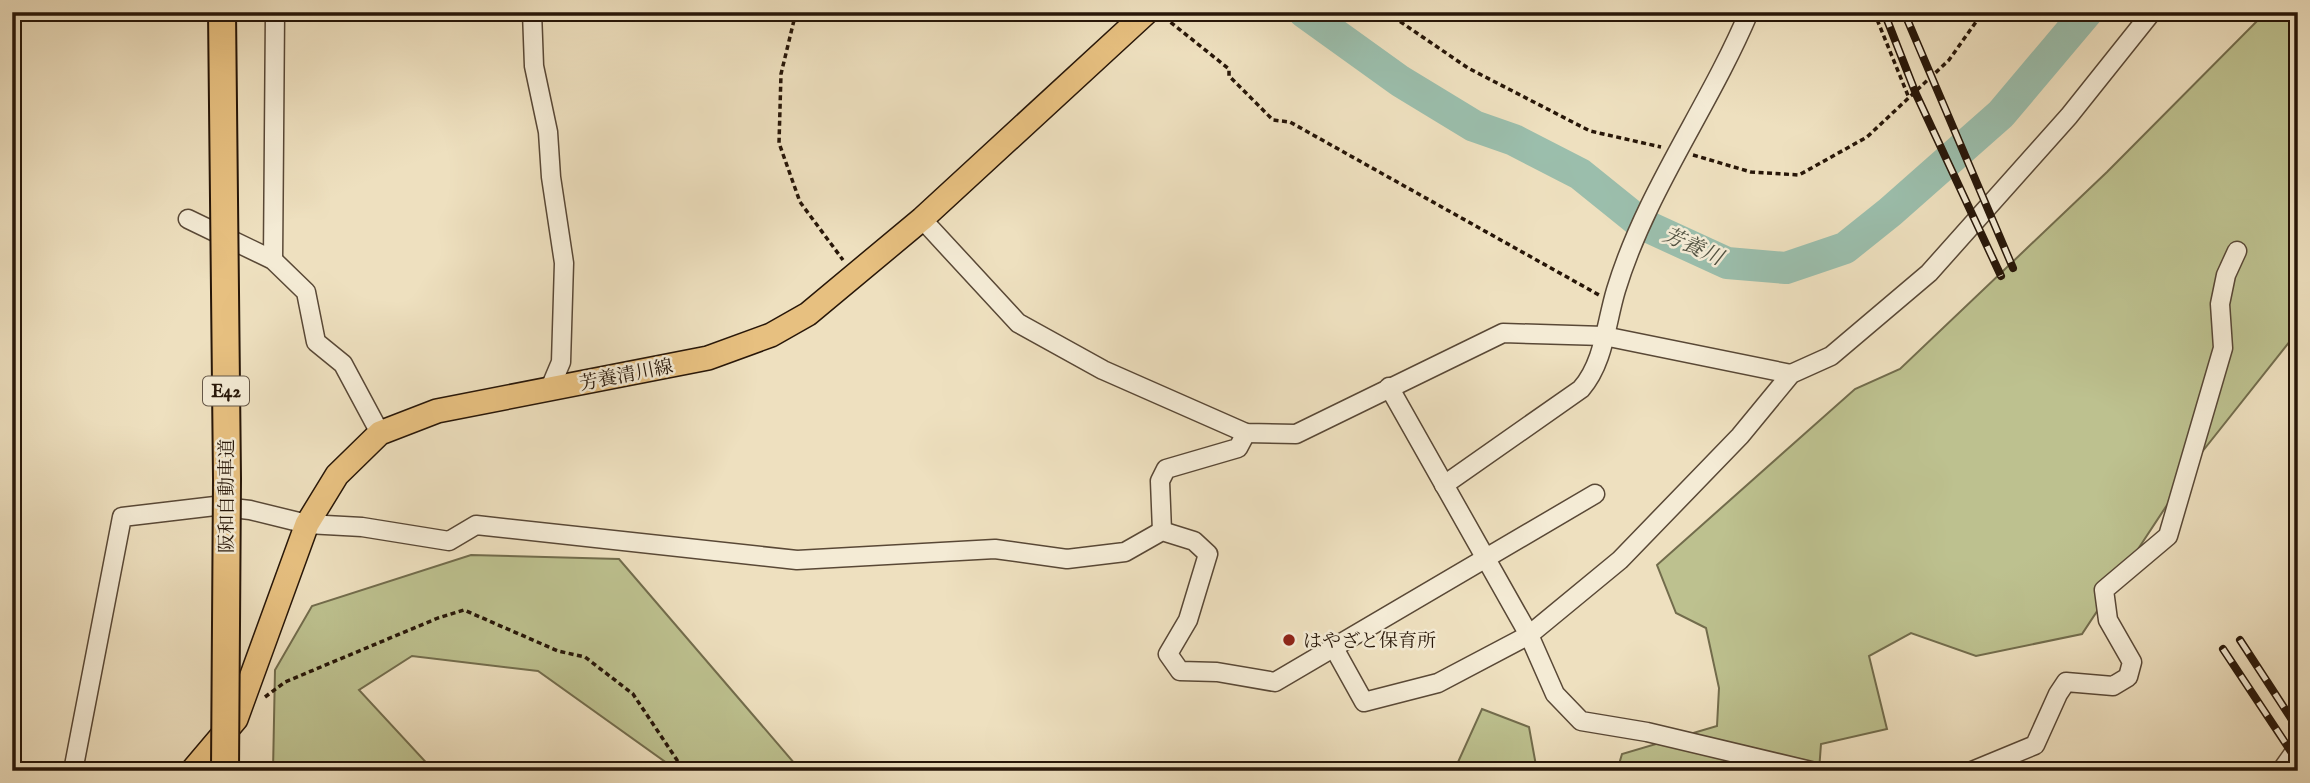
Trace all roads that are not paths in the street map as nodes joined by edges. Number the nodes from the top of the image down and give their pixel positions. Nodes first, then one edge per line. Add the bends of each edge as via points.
1 (222, 12) edge
2 (275, 12) edge
3 (532, 12) edge
4 (1147, 12) edge
5 (1749, 12) edge
6 (2152, 12) edge
7 (188, 219) dead end
8 (922, 219) junction
9 (2237, 251) dead end
10 (273, 260) junction
11 (1604, 336) junction
12 (1791, 374) junction
13 (1389, 387) junction
14 (550, 388) junction
15 (380, 433) junction
16 (1246, 433) junction
17 (1444, 485) junction
18 (1595, 494) dead end
19 (307, 524) junction
20 (1162, 531) junction
21 (1486, 560) junction
22 (1528, 635) junction
23 (1334, 648) junction
24 (2298, 747) edge
25 (73, 771) edge
26 (192, 771) edge
27 (225, 771) edge
28 (1811, 771) edge
29 (1972, 771) edge
30 (2281, 771) edge

1 - 27 highway, 阪和自動車道 / E42, bridge
2 - 10 street
3 - 14 street via 534,66 548,132 564,263 561,362
4 - 8 main road, 芳養清川線
5 - 11 street via 1672,158 1614,296
6 - 12 street via 2069,117 1929,273 1830,356
7 - 10 street
8 - 14 main road, 芳養清川線 via 808,314 771,335 708,358
8 - 16 street via 1018,323 1103,370
9 - 29 street via 2220,304 2223,348 2168,536 2104,590 2108,620 2132,663 2128,677 2113,686 2066,682 2035,745
10 - 15 street via 306,292 316,342 343,364
11 - 12 street
11 - 13 street via 1503,333
11 - 17 street via 1592,376 1581,389
12 - 22 street via 1740,436 1620,560
13 - 16 street via 1296,435
13 - 17 street
14 - 15 main road, 芳養清川線 via 437,411
15 - 19 main road, 芳養清川線 via 337,475
16 - 20 street via 1238,448 1166,469 1160,481
17 - 21 street
18 - 21 street
19 - 20 street via 362,527 449,541 476,525 797,560 995,549 1067,559 1125,552
19 - 25 street via 215,506 122,517
19 - 26 main road, 芳養清川線 via 236,719
20 - 23 street via 1194,541 1208,554 1188,620 1168,654 1180,671 1275,682
21 - 22 street
21 - 23 street
22 - 23 street via 1438,683 1364,702
22 - 28 street via 1555,694 1581,720
24 - 30 street

